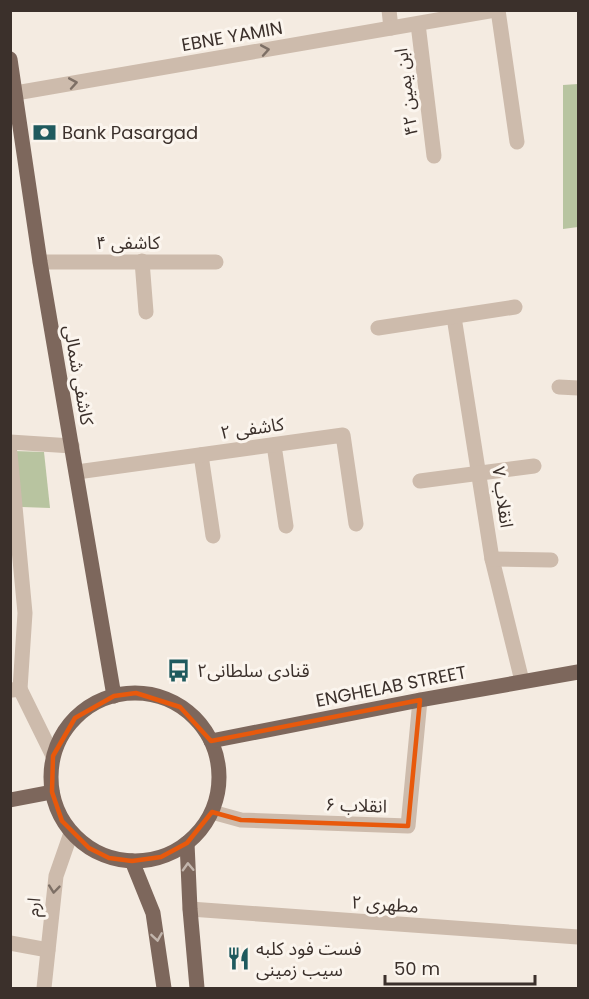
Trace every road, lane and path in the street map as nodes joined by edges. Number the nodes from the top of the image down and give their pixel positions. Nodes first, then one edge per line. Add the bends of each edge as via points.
1 (389, 10) edge
2 (497, 10) edge
3 (418, 24) junction
4 (391, 28) junction
5 (10, 59) edge
6 (13, 94) edge
7 (517, 142) dead end
8 (434, 156) dead end
9 (142, 261) junction
10 (40, 262) junction
11 (216, 262) dead end
12 (515, 307) dead end
13 (146, 312) dead end
14 (454, 316) junction
15 (378, 328) dead end
16 (559, 387) dead end
17 (579, 388) edge
18 (10, 442) edge
19 (274, 445) junction
20 (72, 446) junction
21 (10, 453) edge
22 (201, 455) junction
23 (534, 466) dead end
24 (77, 472) junction
25 (479, 473) junction
26 (420, 481) dead end
27 (14, 524) edge
28 (356, 524) dead end
29 (286, 526) dead end
30 (213, 536) dead end
31 (492, 559) junction
32 (551, 560) dead end
33 (18, 614) edge
34 (579, 672) edge
35 (522, 681) junction
36 (15, 690) edge
37 (114, 696) junction
38 (420, 699) junction
39 (211, 741) junction
40 (53, 756) junction
41 (52, 792) junction
42 (10, 800) edge
43 (212, 812) junction
44 (71, 833) junction
45 (188, 843) junction
46 (132, 861) junction
47 (190, 909) junction
48 (579, 937) edge
49 (10, 943) edge
50 (48, 950) junction
51 (44, 988) edge
52 (164, 988) edge
53 (197, 988) edge

1 - 4 street
2 - 3 street, EBNE YAMIN
2 - 7 street
3 - 4 street, EBNE YAMIN
3 - 8 street, ابن یمین ۴۲
6 -> 4 street, EBNE YAMIN
5 - 6 main road, کاشفی شمالی
6 - 10 main road, کاشفی شمالی
9 - 10 street, کاشفی ۴
9 - 11 street, کاشفی ۴
9 - 13 street
10 - 20 main road, کاشفی شمالی
12 - 14 street
14 - 15 street
14 - 25 street, انقلاب ۷
16 - 17 street
18 - 20 street
19 - 22 street, کاشفی ۲
19 - 28 street, کاشفی ۲ via 343,435
19 - 29 street
20 - 24 main road, کاشفی شمالی
21 - 27 street
22 - 24 street, کاشفی ۲
22 - 30 street
23 - 25 street
24 - 37 main road, کاشفی شمالی
25 - 26 street
25 - 31 street, انقلاب ۷
27 - 33 street
31 - 32 street
31 - 35 street, انقلاب ۷
33 - 36 street
34 - 35 main road, ENGHELAB STREET
35 - 38 main road, ENGHELAB STREET
36 - 40 street
37 - 39 main road via 136,693 180,706
37 - 40 main road via 93,704 75,718 61,736
38 - 39 main road, ENGHELAB STREET
38 - 43 street, انقلاب ۶ via 408,826 242,820
39 - 43 main road via 218,764
40 - 41 main road
41 - 42 main road
41 - 44 main road via 62,821
43 - 45 main road
44 - 46 main road via 88,848 110,858
44 -> 50 street, ارم via 56,876
45 - 46 main road via 161,857
47 -> 45 main road
46 -> 52 main road via 153,913
47 - 48 street, مطهری ۲
47 - 53 main road
49 - 50 street
50 - 51 street, ارم

